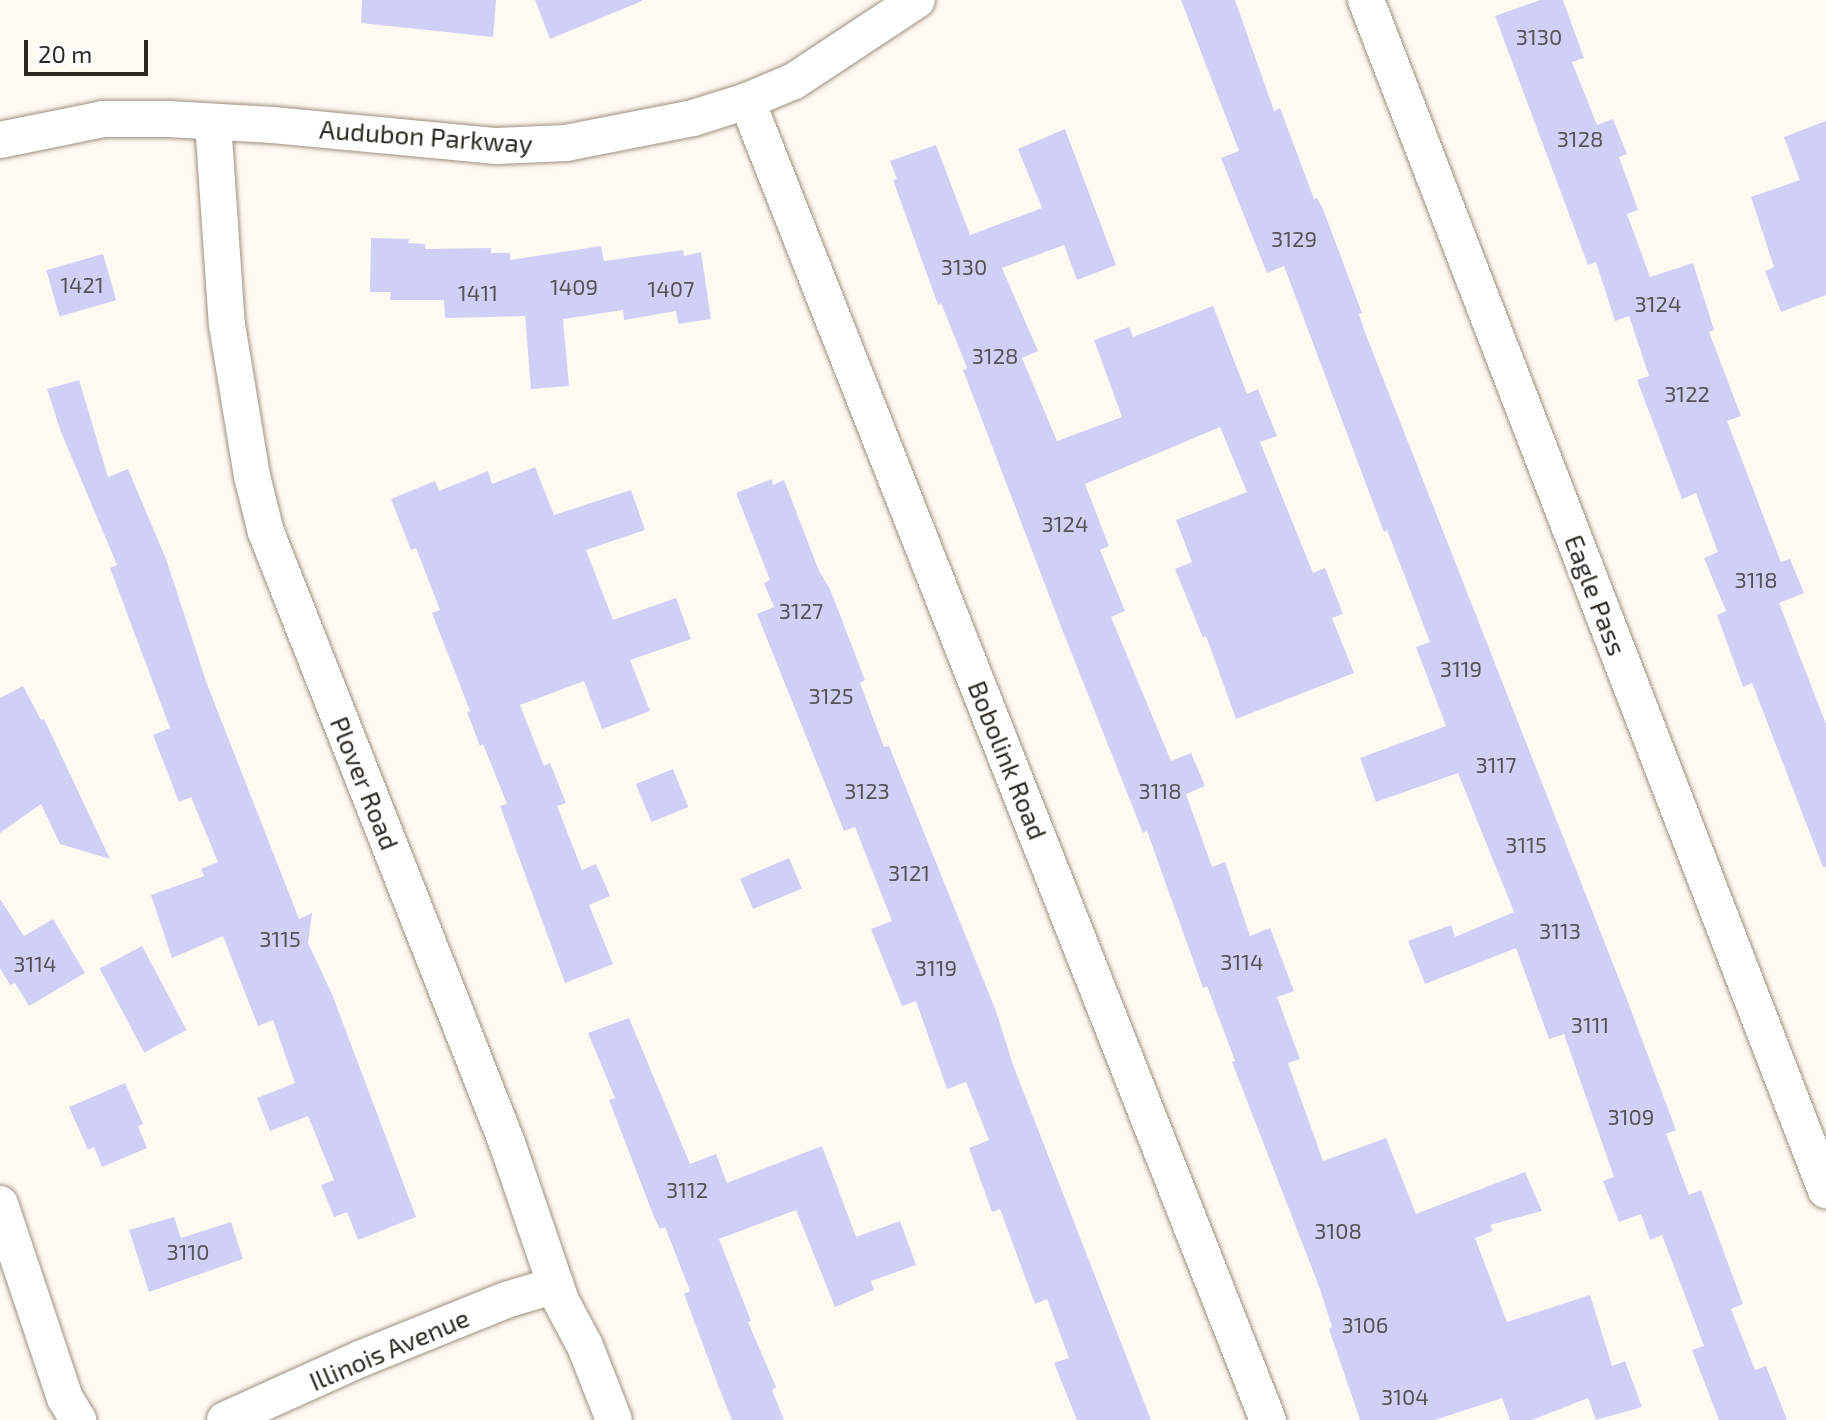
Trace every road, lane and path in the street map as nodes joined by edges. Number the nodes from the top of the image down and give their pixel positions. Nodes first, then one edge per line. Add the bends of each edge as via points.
1 (917, 0) edge
2 (1366, 0) edge
3 (747, 101) junction
4 (213, 122) junction
5 (0, 140) edge
6 (1826, 1190) edge
7 (0, 1204) edge
8 (556, 1285) junction
9 (78, 1420) edge
10 (225, 1420) edge
11 (614, 1420) edge
12 (1268, 1420) edge

1 - 3 street, Audubon Parkway via 794,81
2 - 6 street, Eagle Pass
3 - 4 street, Audubon Parkway via 566,143 497,146
3 - 12 street, Bobolink Road
4 - 5 street, Audubon Parkway via 103,119
4 - 8 street, Plover Road via 227,325 266,532 507,1143
7 - 9 street via 65,1398
8 - 10 street, Illinois Avenue via 360,1359
8 - 11 street, Plover Road

